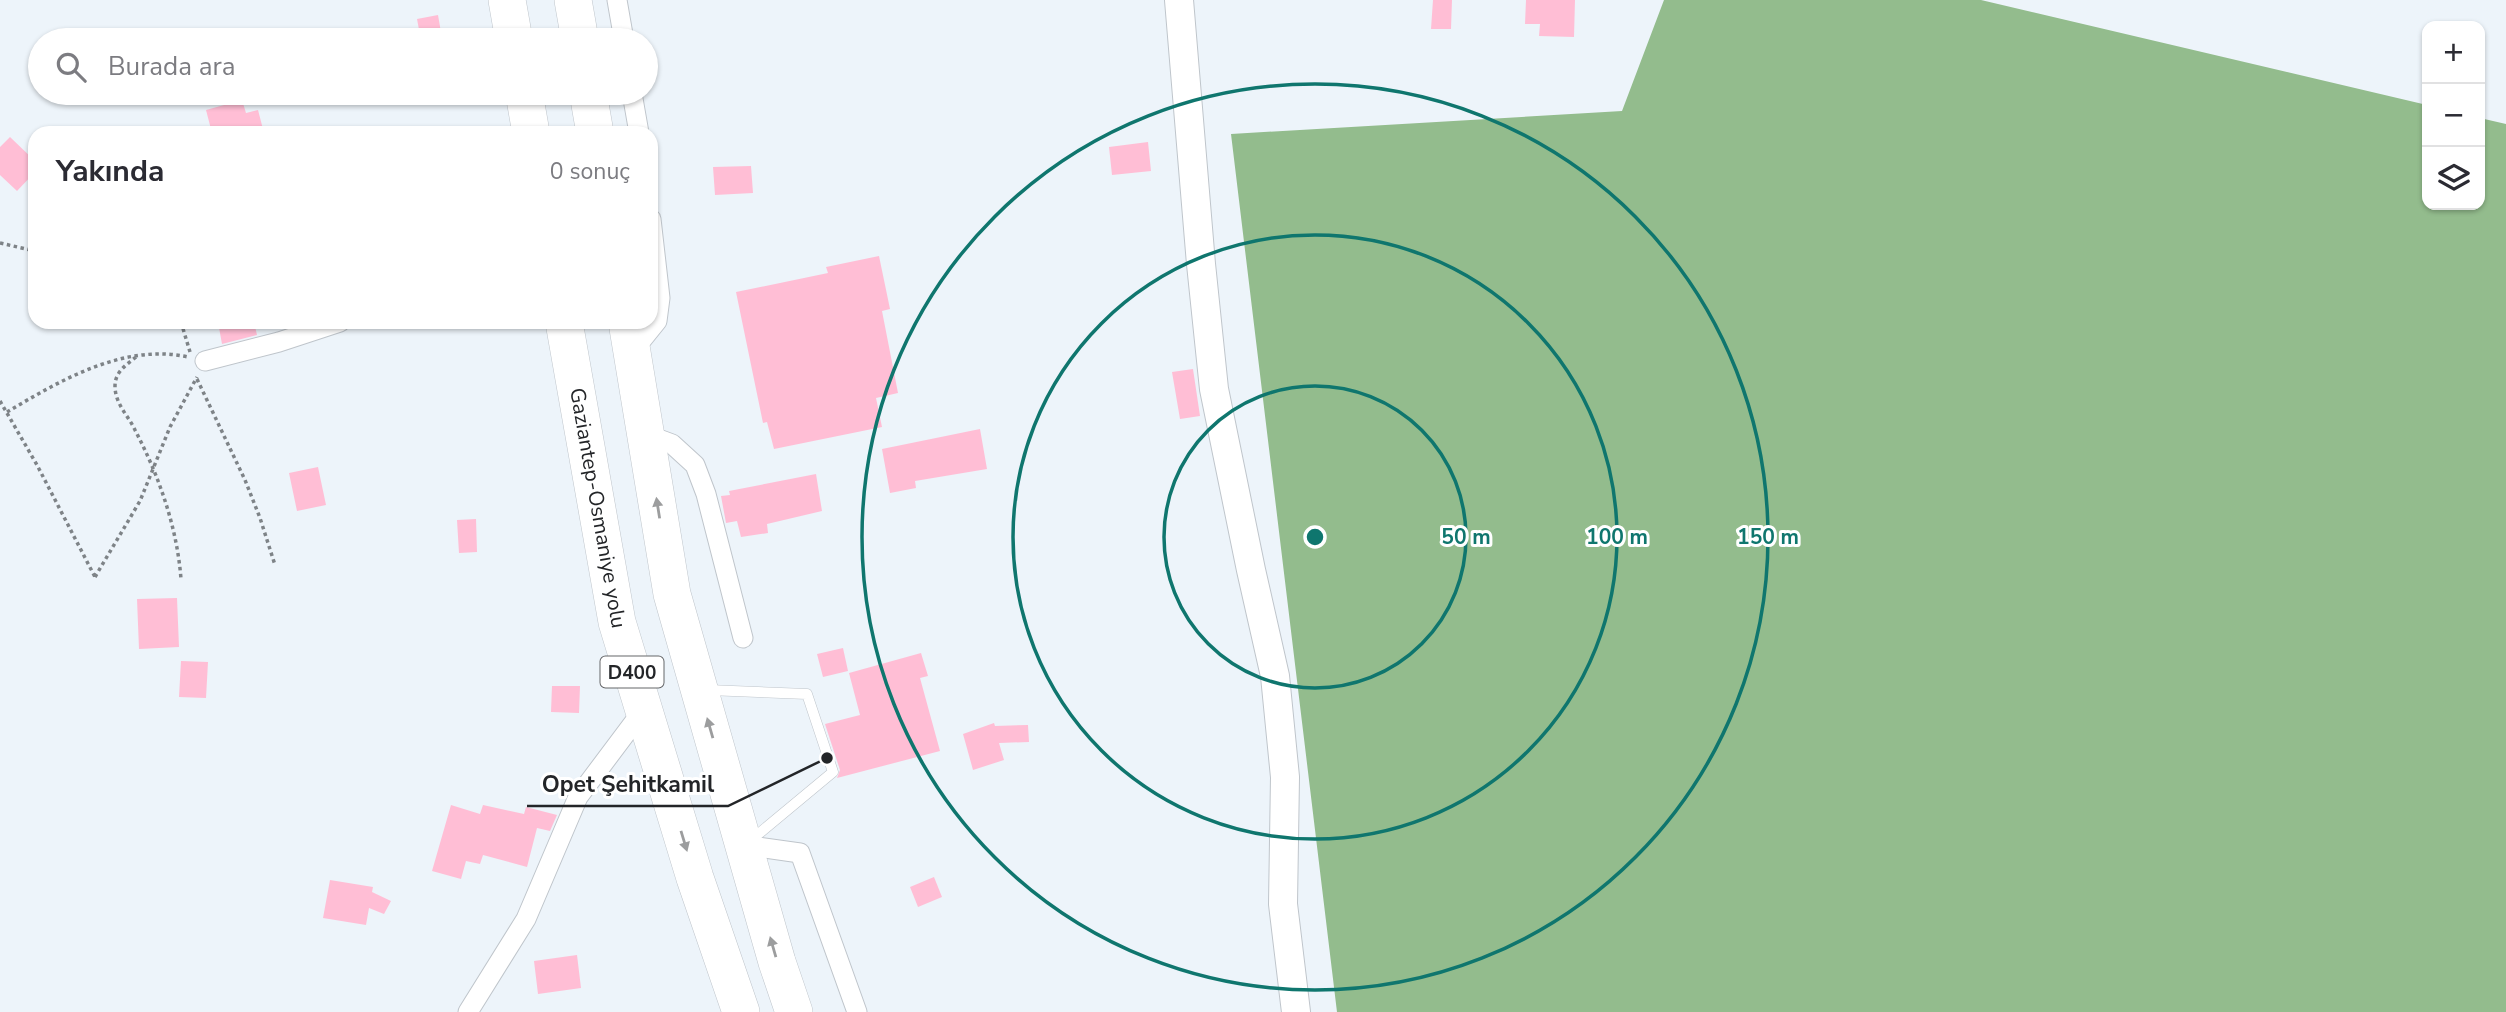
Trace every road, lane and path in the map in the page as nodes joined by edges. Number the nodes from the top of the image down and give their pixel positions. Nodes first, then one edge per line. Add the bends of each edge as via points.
1 (507, 0) edge
2 (573, 0) edge
3 (617, 0) edge
4 (1179, 0) edge
5 (512, 28) edge
6 (578, 28) edge
7 (622, 28) edge
8 (526, 105) edge
9 (591, 105) edge
10 (634, 105) edge
11 (530, 126) edge
12 (594, 126) edge
13 (638, 126) edge
14 (0, 243) edge
15 (28, 249) edge
16 (658, 280) edge
17 (658, 313) edge
18 (183, 329) edge
19 (319, 329) edge
20 (565, 329) edge
21 (629, 337) edge
22 (138, 356) junction
23 (201, 369) junction
24 (0, 401) edge
25 (7, 412) junction
26 (645, 433) junction
27 (152, 471) junction
28 (275, 565) dead end
29 (181, 579) dead end
30 (743, 638) dead end
31 (699, 689) junction
32 (644, 709) junction
33 (744, 845) junction
34 (468, 1012) edge
35 (741, 1012) edge
36 (794, 1012) edge
37 (857, 1012) edge
38 (1296, 1012) edge

1 - 5 highway
2 - 6 highway
3 - 7 street
4 - 38 street via 1214,389 1275,676 1285,777 1283,904
8 - 11 highway
9 - 12 highway
10 - 13 street
14 - 15 path
16 - 17 street
18 - 22 path via 191,358 170,353
19 - 23 street
20 - 32 highway, Gaziantep-Osmaniye yolu / D400 via 617,622
21 - 26 highway, D400
22 - 25 path via 95,366
22 - 27 path via 120,371 115,385 117,401 135,429
23 - 27 path
23 - 28 path
24 - 25 path
25 - 27 path via 95,577 140,501
26 - 30 street via 672,444 695,465
31 -> 26 highway, D400 via 672,594
27 - 29 path via 175,532
33 -> 31 highway, D400
31 - 33 lane via 807,694 833,772
32 - 34 street via 578,797 526,919
32 -> 35 highway, Gaziantep-Osmaniye yolu / D400
36 -> 33 highway, D400
33 - 37 street via 800,853

